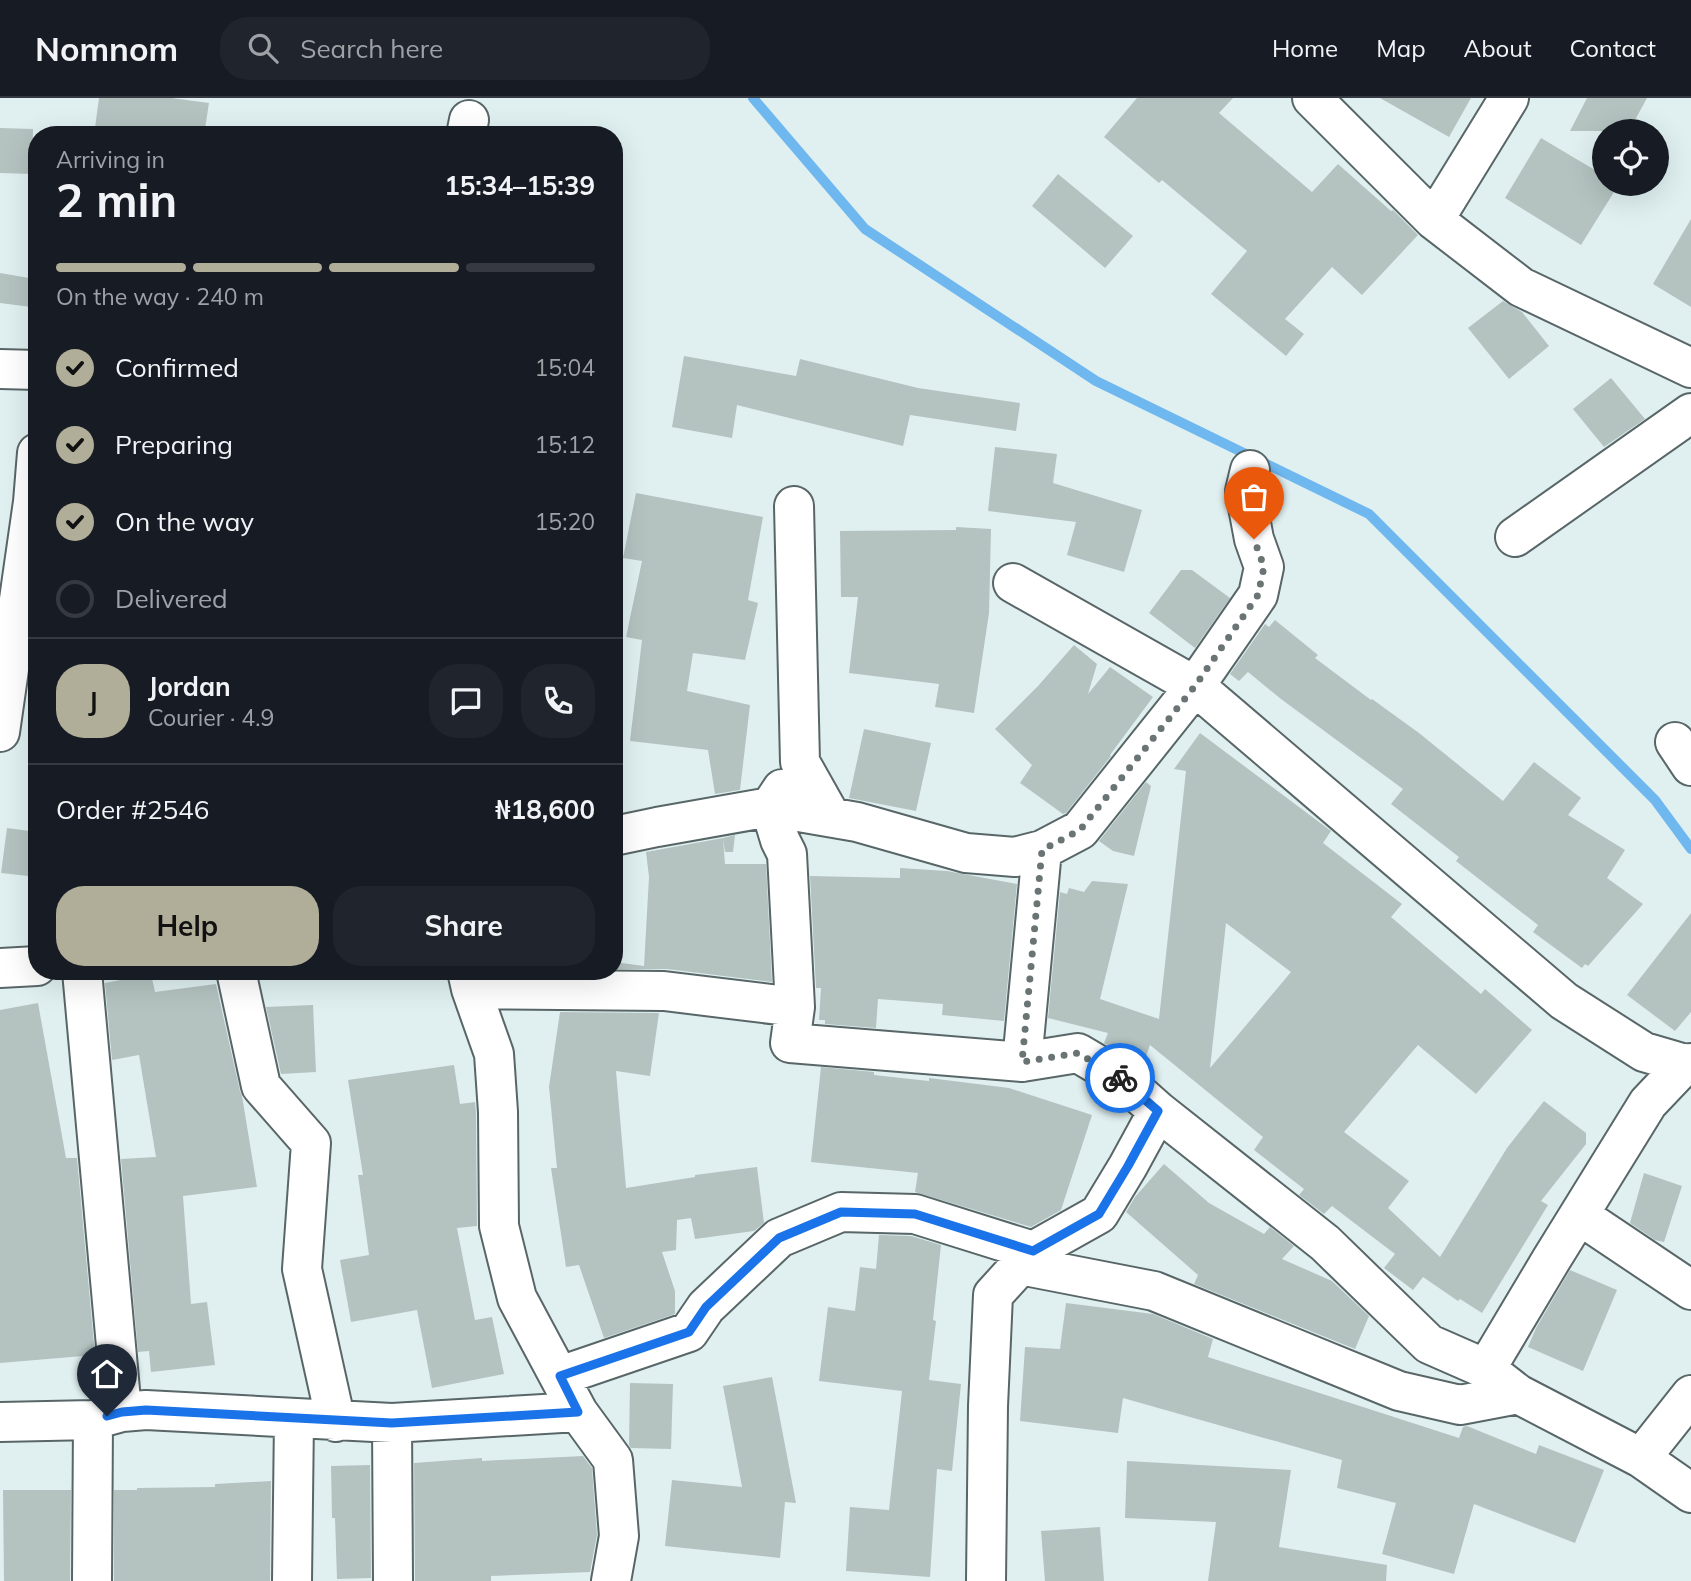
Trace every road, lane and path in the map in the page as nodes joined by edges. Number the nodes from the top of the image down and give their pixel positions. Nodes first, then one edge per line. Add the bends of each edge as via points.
1 (1312, 98) edge
2 (1509, 98) edge
3 (1434, 220) junction
4 (1691, 368) edge
5 (0, 369) edge
6 (28, 370) edge
7 (1691, 413) edge
8 (1250, 470) dead end
9 (794, 506) dead end
10 (1515, 537) dead end
11 (28, 548) edge
12 (1013, 583) dead end
13 (1195, 686) junction
14 (0, 732) edge
15 (800, 762) junction
16 (770, 807) junction
17 (831, 817) junction
18 (623, 834) edge
19 (1042, 850) junction
20 (28, 966) edge
21 (0, 968) edge
22 (83, 980) edge
23 (238, 980) edge
24 (469, 980) edge
25 (794, 1007) junction
26 (1644, 1052) junction
27 (1022, 1062) junction
28 (1688, 1064) edge
29 (1648, 1103) junction
30 (1158, 1111) junction
31 (1579, 1215) junction
32 (1027, 1258) junction
33 (1691, 1290) edge
34 (1486, 1369) junction
35 (560, 1376) junction
36 (1518, 1394) junction
37 (1691, 1395) edge
38 (578, 1412) junction
39 (107, 1416) junction
40 (294, 1419) junction
41 (0, 1422) edge
42 (336, 1422) junction
43 (392, 1423) junction
44 (1641, 1458) junction
45 (1691, 1493) edge
46 (92, 1581) edge
47 (292, 1581) edge
48 (393, 1581) edge
49 (611, 1581) edge
50 (986, 1581) edge

1 - 3 street
2 - 3 street
3 - 4 street via 1521,287
5 - 6 street
7 - 10 street
8 - 13 street via 1245,492 1264,567 1258,595
9 - 15 street
11 - 14 street
12 - 13 street
13 - 19 street via 1080,830
13 - 26 street via 1564,1001
15 - 16 street
15 - 17 street
16 - 17 street
16 - 18 street
16 - 25 street via 787,854
17 - 19 street via 966,853 1015,857
19 - 27 street
20 - 21 street
22 - 39 street
23 - 42 street via 261,1086 311,1143 302,1269
24 - 25 street via 664,991
24 - 35 street via 494,1054 499,1226 517,1298
25 - 27 street via 790,1043
26 - 28 street
26 - 29 street
27 - 30 street via 1078,1053 1122,1079
28 - 29 street
29 - 31 street
30 - 32 street via 1099,1214
30 - 34 street via 1325,1243 1429,1344
31 - 33 street
31 - 34 street
32 - 35 street via 915,1214 841,1212 779,1238 706,1307 689,1332
32 - 36 street via 1154,1291 1399,1391 1460,1405
32 - 50 street via 993,1295
34 - 36 street
35 - 38 street
36 - 44 street
37 - 44 street
38 - 43 street
38 - 49 street via 613,1460 619,1536
39 - 40 street via 146,1410
39 - 41 street
39 - 46 street
40 - 42 street
40 - 47 street
42 - 43 street
43 - 48 street
44 - 45 street

